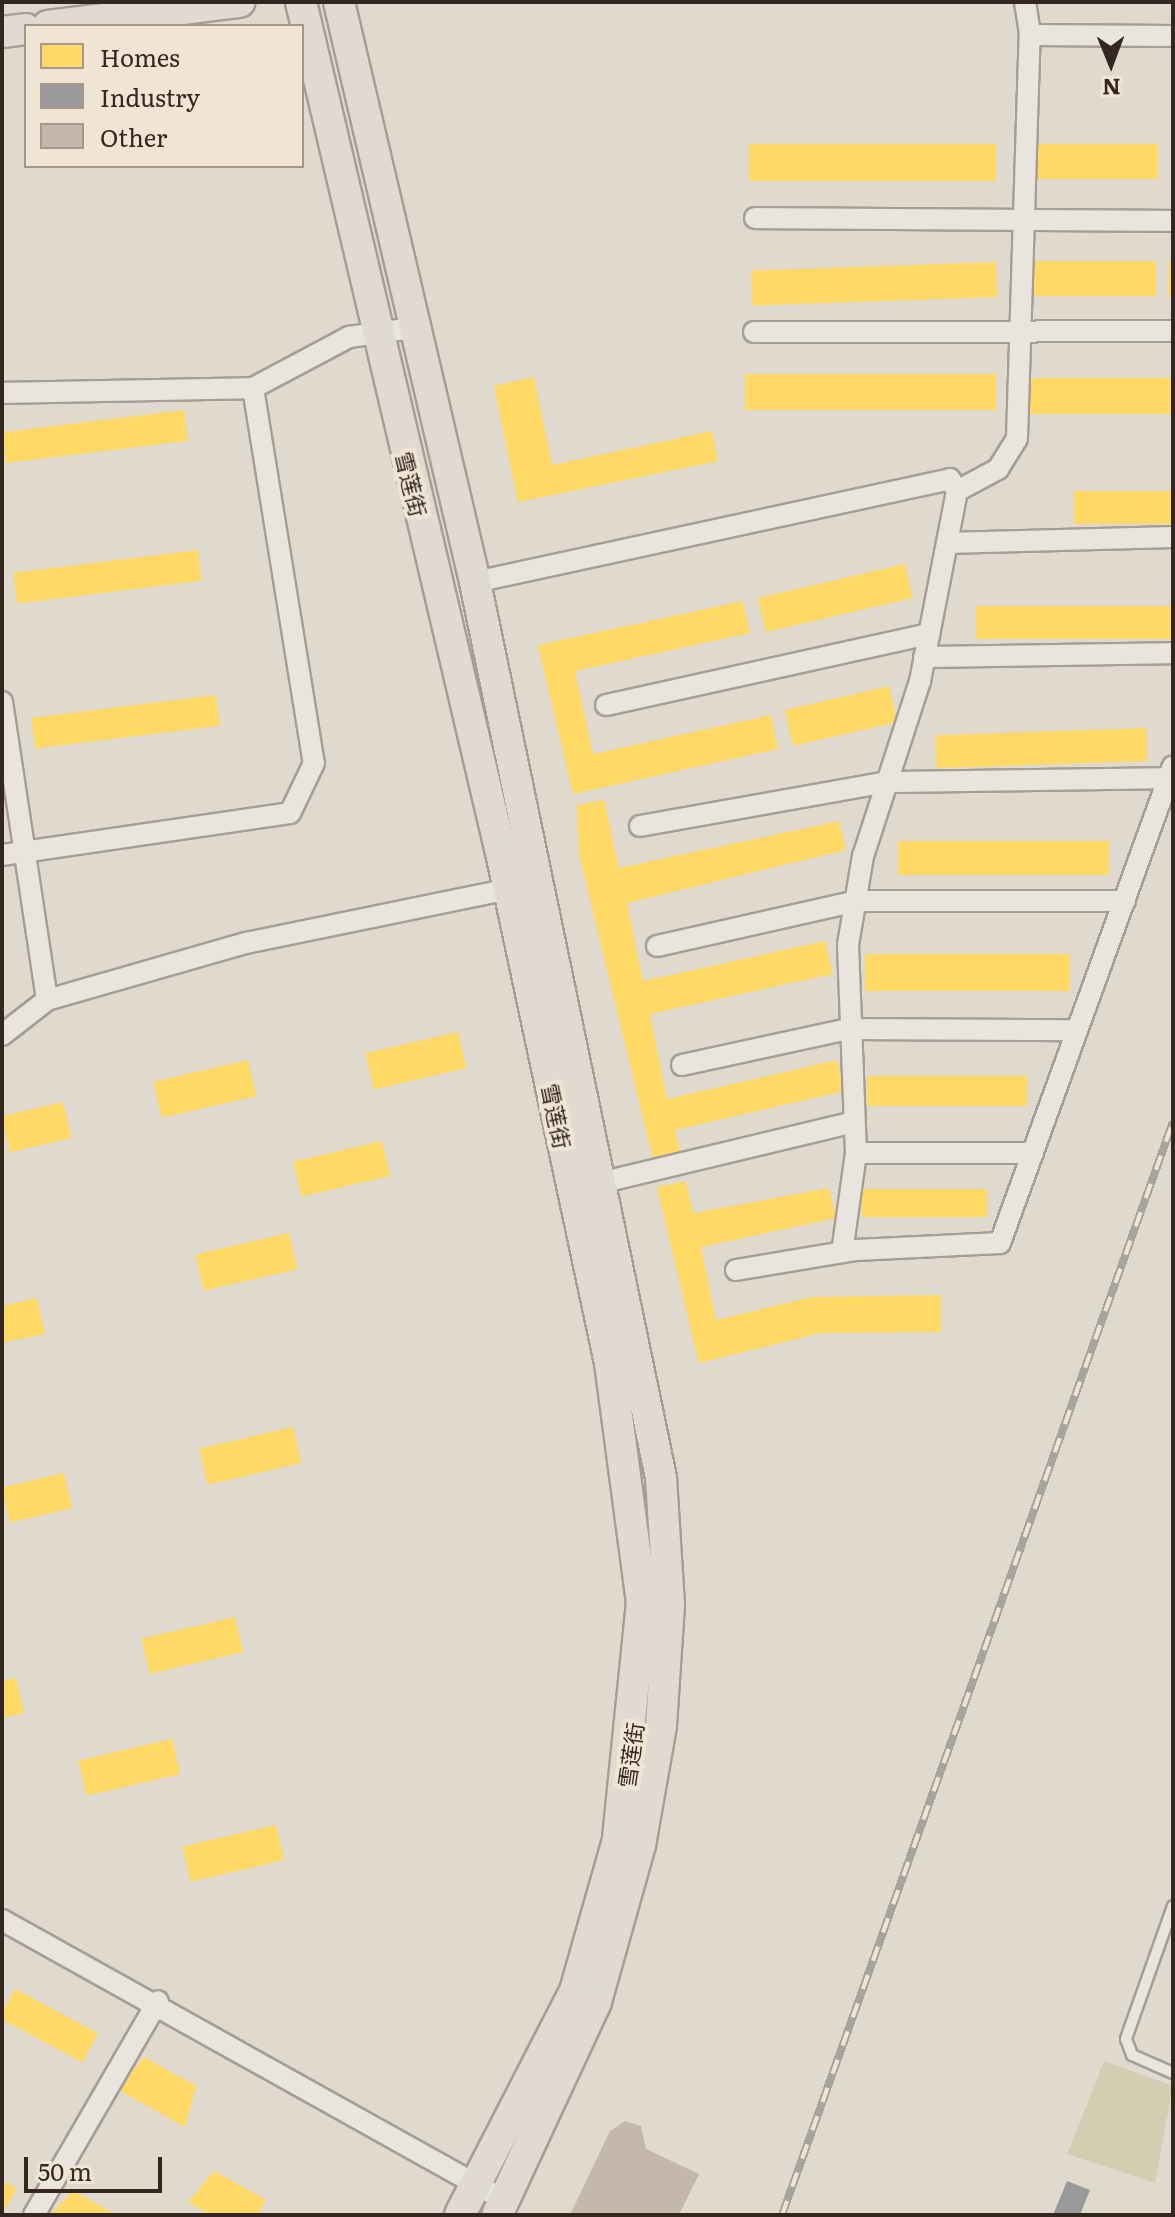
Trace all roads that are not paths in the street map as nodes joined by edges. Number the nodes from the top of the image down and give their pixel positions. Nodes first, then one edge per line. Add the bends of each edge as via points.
1 (239, 2) edge
2 (301, 2) edge
3 (339, 2) edge
4 (1025, 2) edge
5 (64, 24) edge
6 (24, 29) edge
7 (2, 32) edge
8 (1030, 35) junction
9 (1173, 36) edge
10 (755, 218) dead end
11 (1023, 220) junction
12 (1173, 221) edge
13 (412, 328) junction
14 (1019, 331) junction
15 (1173, 331) edge
16 (754, 332) dead end
17 (376, 333) junction
18 (253, 388) junction
19 (2, 393) edge
20 (957, 491) junction
21 (1173, 537) edge
22 (947, 543) junction
23 (475, 582) junction
24 (929, 634) junction
25 (1173, 653) edge
26 (924, 657) junction
27 (2, 702) edge
28 (606, 705) dead end
29 (1171, 772) edge
30 (887, 782) junction
31 (640, 826) dead end
32 (25, 852) junction
33 (2, 855) edge
34 (540, 883) junction
35 (509, 889) junction
36 (856, 901) junction
37 (1125, 901) junction
38 (657, 946) dead end
39 (47, 1000) junction
40 (848, 1029) junction
41 (1077, 1030) junction
42 (2, 1035) edge
43 (682, 1065) dead end
44 (853, 1122) junction
45 (856, 1153) junction
46 (1033, 1153) junction
47 (604, 1182) junction
48 (842, 1252) junction
49 (736, 1270) dead end
50 (1173, 1906) edge
51 (2, 1920) edge
52 (158, 2001) junction
53 (1173, 2073) edge
54 (476, 2184) junction
55 (500, 2207) edge
56 (34, 2215) edge
57 (460, 2215) edge

1 - 5 main road
2 - 17 main road, 雪莲街
3 - 13 main road, 雪莲街
4 - 8 street
6 - 7 main road
8 - 9 street
8 - 11 street
10 - 11 street
11 - 12 street
11 - 14 street
13 - 17 street
13 - 23 main road, 雪莲街
14 - 15 street
14 - 16 street
14 - 20 street via 1017,438 998,469
17 - 18 street via 349,337
17 - 35 main road, 雪莲街
18 - 19 street
18 - 32 street via 313,751 290,813
20 - 22 street
20 - 23 street via 950,479
21 - 22 street
22 - 24 street
23 - 34 main road, 雪莲街
24 - 26 street
24 - 28 street
25 - 26 street
26 - 30 street
27 - 32 street
29 - 30 street
29 - 37 street
30 - 31 street
30 - 36 street
32 - 33 street
32 - 39 street
34 - 35 street
34 - 47 main road, 雪莲街
35 - 39 street via 246,943
35 - 54 main road, 雪莲街 via 613,1377 642,1602 636,1723 610,1870 575,1991
36 - 37 street
36 - 38 street
36 - 40 street
37 - 41 street
39 - 42 street
40 - 41 street
40 - 43 street
40 - 44 street
41 - 46 street
44 - 45 street
44 - 47 street
45 - 46 street
45 - 48 street
46 - 48 street via 1000,1243
47 - 55 main road, 雪莲街 via 661,1478 669,1605 661,1726 640,1845 596,2002
48 - 49 street
50 - 53 lane via 1126,2039 1132,2055
51 - 52 street
52 - 54 street
52 - 56 street
54 - 55 street
54 - 57 main road, 雪莲街

